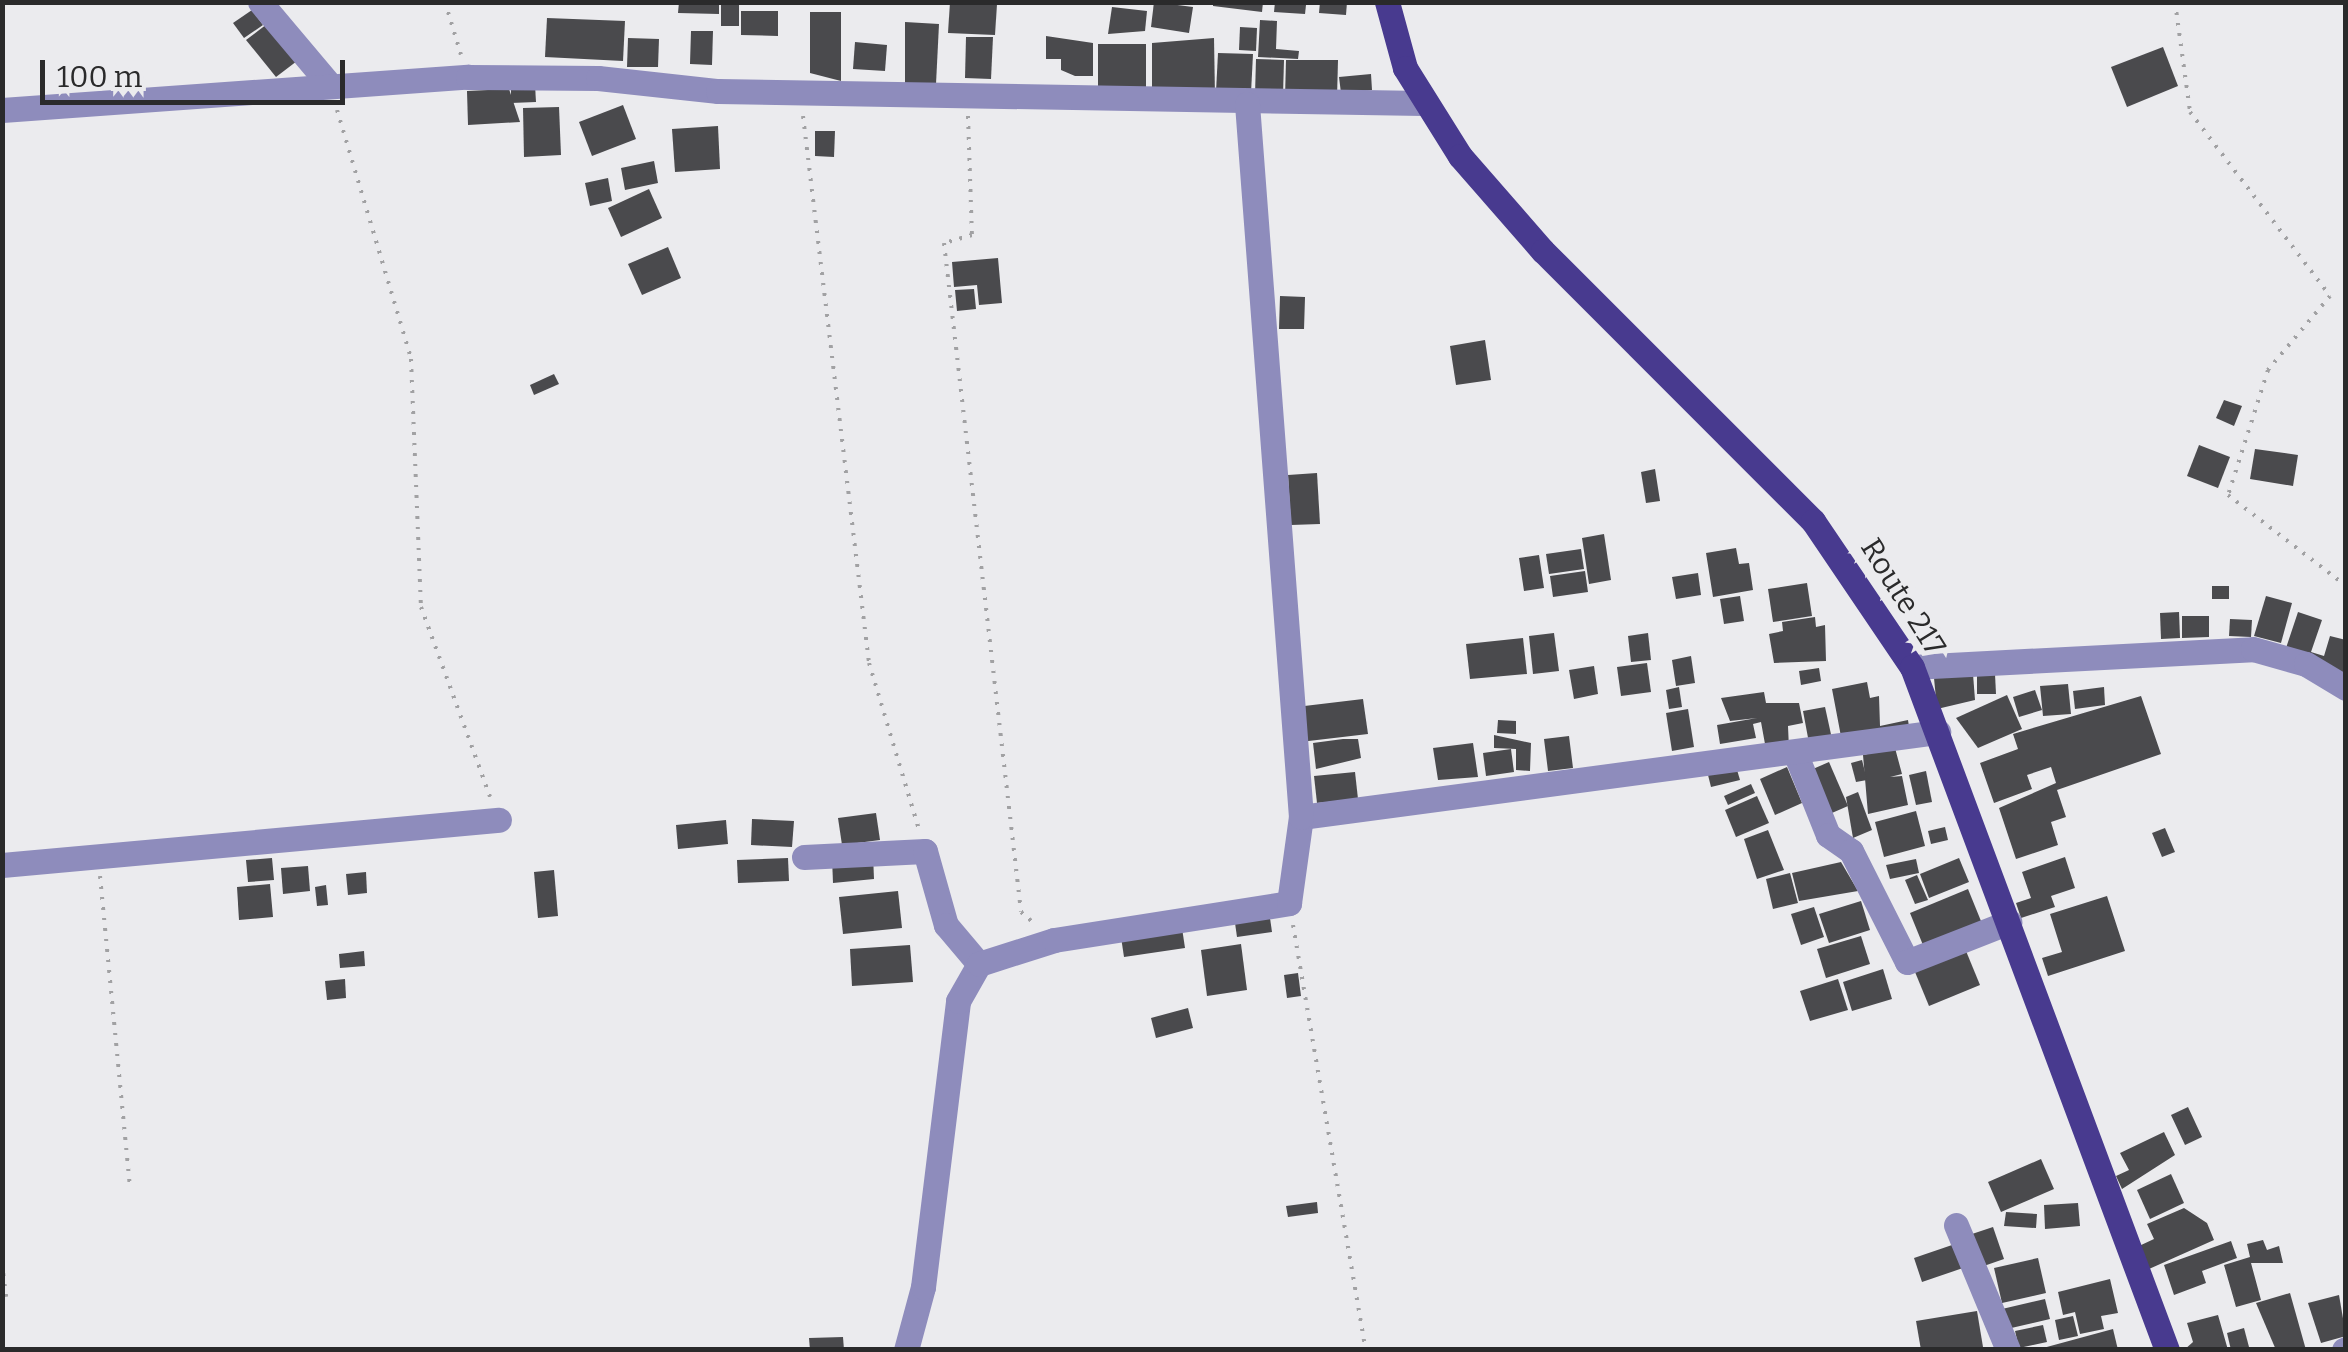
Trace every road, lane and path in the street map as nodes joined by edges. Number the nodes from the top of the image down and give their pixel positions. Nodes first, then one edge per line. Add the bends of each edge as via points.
1 (260, 2) edge
2 (446, 2) edge
3 (1387, 2) edge
4 (2175, 2) edge
5 (468, 77) junction
6 (330, 85) junction
7 (800, 91) junction
8 (968, 96) junction
9 (1423, 103) junction
10 (1248, 104) junction
11 (2, 110) edge
12 (2346, 586) edge
13 (1912, 667) junction
14 (2346, 688) edge
15 (1938, 732) junction
16 (1796, 755) junction
17 (1301, 817) junction
18 (498, 820) joint
19 (925, 851) junction
20 (98, 856) junction
21 (804, 857) dead end
22 (2, 865) edge
23 (1289, 903) junction
24 (2009, 922) junction
25 (1054, 940) junction
26 (979, 964) junction
27 (130, 1186) dead end
28 (1956, 1224) dead end
29 (2, 1263) edge
30 (6, 1298) dead end
31 (906, 1350) edge
32 (1366, 1350) edge
33 (2008, 1350) edge
34 (2167, 1350) edge

1 - 6 street
2 - 5 path
3 - 9 main road, Route 217
4 - 12 path via 2190,112 2330,296 2268,370 2228,495
5 - 6 street
5 - 7 street
6 - 11 street
6 - 18 path via 411,359 421,607
7 - 8 street
7 - 19 path via 869,663
8 - 10 street
8 - 25 path via 972,235 944,243 1021,912
9 - 10 street
9 - 13 main road, Route 217 via 1543,252 1813,521
10 - 17 street
13 - 14 street via 2253,649 2294,659
13 - 15 main road, Route 217
15 - 16 street
15 - 24 main road, Route 217
16 - 17 street
16 - 24 street via 1828,835 1851,851 1907,962
17 - 23 street
18 - 20 street
19 - 21 street
19 - 26 street via 946,926
20 - 22 street
20 - 27 path
23 - 25 street
23 - 32 path
24 - 34 main road, Route 217
25 - 26 street
26 - 31 street via 958,1002 923,1287
28 - 33 street
29 - 30 path

